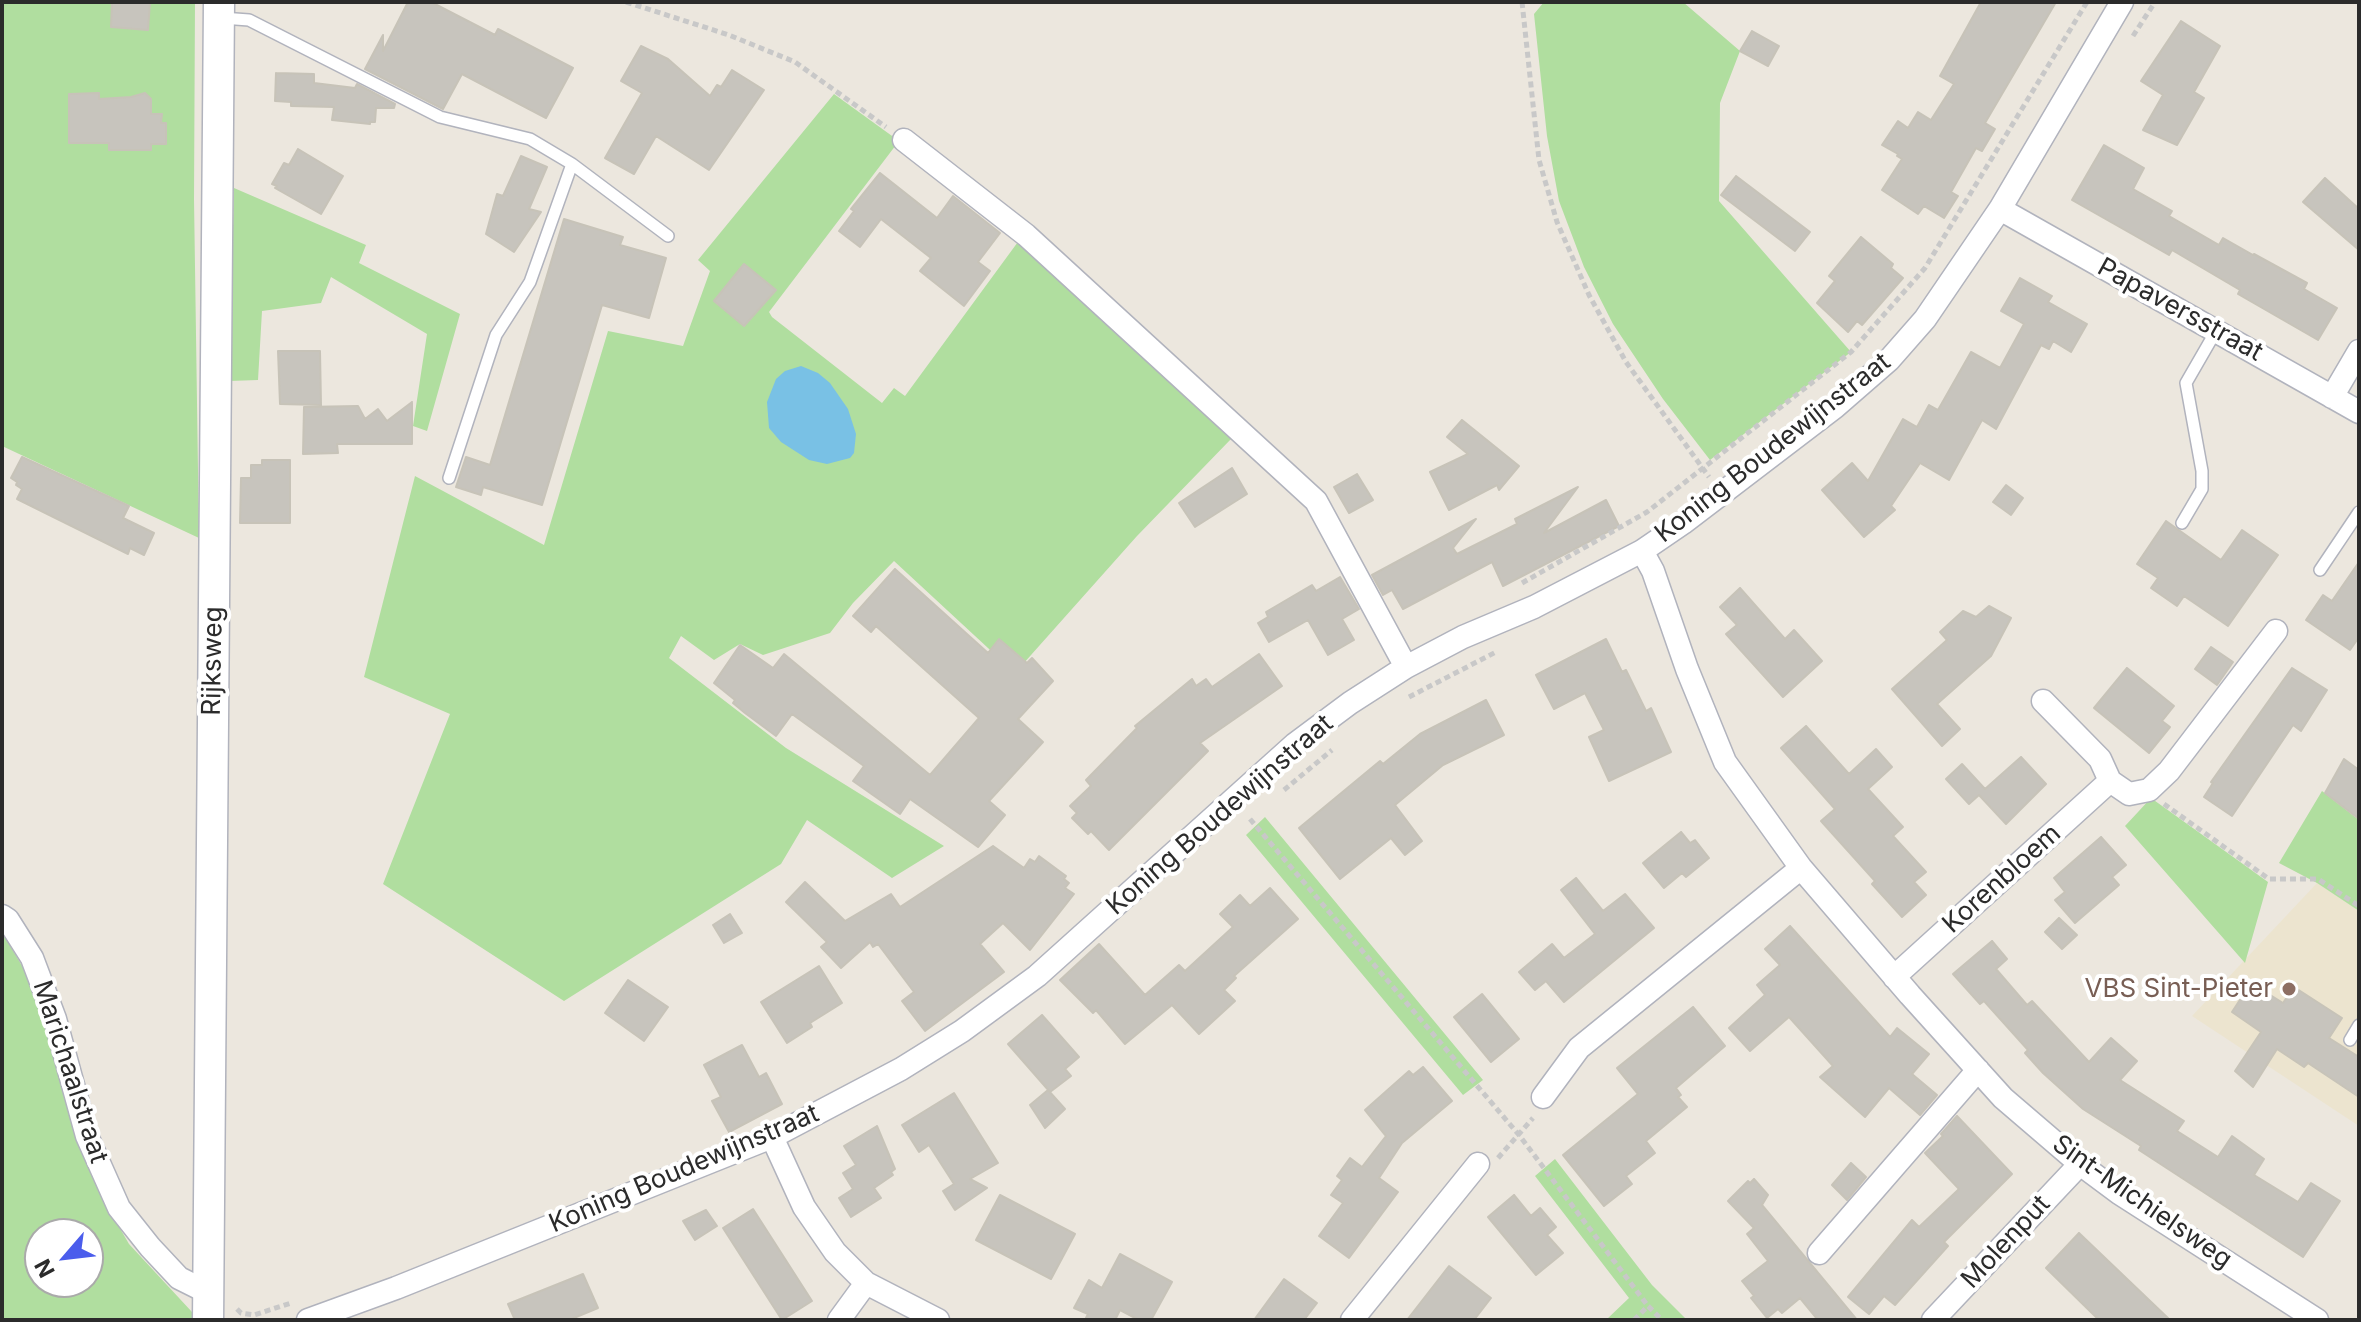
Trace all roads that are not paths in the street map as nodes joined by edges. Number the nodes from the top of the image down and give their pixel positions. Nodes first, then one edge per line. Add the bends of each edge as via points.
1 (2122, 2) edge
2 (219, 10) edge
3 (904, 140) road end
4 (572, 164) junction
5 (2000, 209) junction
6 (668, 236) dead end
7 (2216, 331) junction
8 (2359, 351) edge
9 (2332, 397) junction
10 (2359, 412) edge
11 (449, 478) dead end
12 (2359, 512) edge
13 (2182, 523) dead end
14 (1642, 551) junction
15 (2320, 570) dead end
16 (2276, 631) dead end
17 (1406, 667) junction
18 (2043, 701) dead end
19 (2110, 781) junction
20 (1801, 868) junction
21 (2, 916) edge
22 (1894, 977) junction
23 (2359, 1025) edge
24 (2350, 1040) dead end
25 (1978, 1070) junction
26 (1543, 1097) road end
27 (772, 1137) junction
28 (1478, 1164) road end
29 (2080, 1164) junction
30 (1819, 1253) dead end
31 (866, 1283) junction
32 (207, 1306) edge
33 (1937, 1318) edge
34 (308, 1320) edge
35 (839, 1320) edge
36 (938, 1320) edge
37 (1352, 1320) edge
38 (2317, 1320) edge

1 - 5 street, Koning Boudewijnstraat
2 - 4 lane via 249,20 440,117 530,139
2 - 32 main road, Rijksweg
3 - 17 street via 1026,235 1316,501
4 - 6 lane
4 - 11 lane via 530,282 496,335
5 - 7 street, Papaversstraat
5 - 14 street, Koning Boudewijnstraat via 1925,319 1889,360 1835,407
7 - 9 street, Papaversstraat
7 - 13 lane via 2186,383 2202,489
8 - 9 street
9 - 10 street, Papaversstraat
12 - 15 lane
14 - 17 street, Koning Boudewijnstraat
14 - 20 street, Sint-Michielsweg via 1725,762
16 - 19 street via 2149,790 2129,794
17 - 27 street, Koning Boudewijnstraat via 1295,744 1025,985 901,1069
18 - 19 street via 2100,759
19 - 22 street, Korenbloem
20 - 22 street, Sint-Michielsweg
20 - 26 street via 1579,1048
21 - 32 street, Marichaalstraat via 32,958 87,1136 119,1208
22 - 25 street, Sint-Michielsweg
23 - 24 lane
25 - 29 street, Sint-Michielsweg
25 - 30 street
27 - 31 street via 804,1207 835,1252
27 - 34 street, Koning Boudewijnstraat
28 - 37 street
29 - 33 street, Molenput
29 - 38 street, Sint-Michielsweg
31 - 35 street
31 - 36 street

